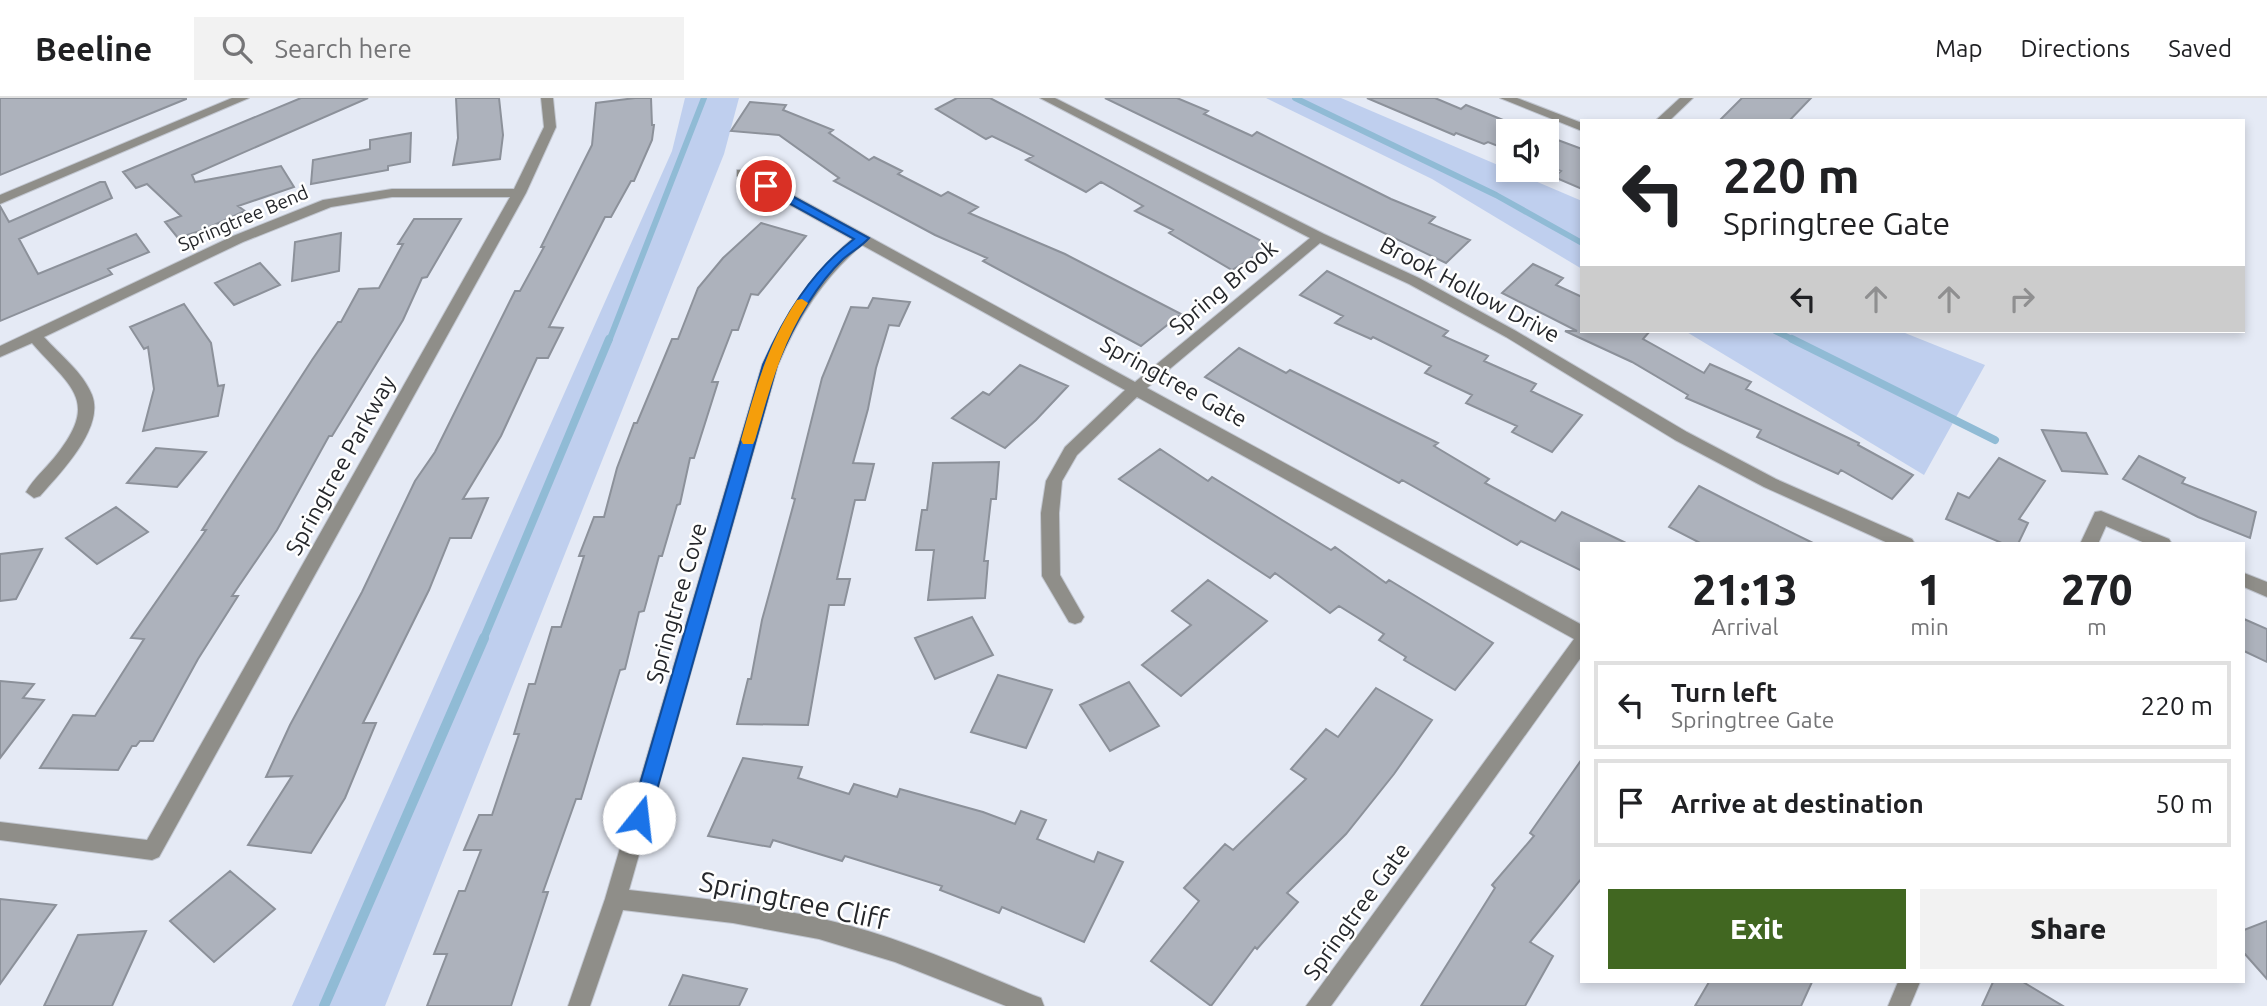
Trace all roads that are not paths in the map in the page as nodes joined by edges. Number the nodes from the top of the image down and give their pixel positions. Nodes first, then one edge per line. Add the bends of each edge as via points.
1 (243, 98) edge
2 (547, 98) edge
3 (1046, 98) edge
4 (1506, 98) edge
5 (1687, 98) edge
6 (1663, 119) edge
7 (1580, 126) edge
8 (742, 173) dead end
9 (519, 192) junction
10 (0, 200) edge
11 (1319, 237) junction
12 (862, 238) junction
13 (34, 337) junction
14 (0, 352) edge
15 (1137, 388) junction
16 (34, 492) dead end
17 (1902, 542) edge
18 (2090, 542) edge
19 (2158, 542) edge
20 (2245, 580) edge
21 (2267, 590) edge
22 (1075, 617) dead end
23 (1580, 633) edge
24 (1580, 645) edge
25 (0, 831) edge
26 (616, 899) junction
27 (1909, 983) edge
28 (579, 1006) edge
29 (1033, 1006) edge
30 (1317, 1006) edge
31 (1899, 1006) edge

1 - 10 street
2 - 9 street, Springtree Parkway via 550,127
3 - 11 street, Brook Hollow Drive
4 - 7 street
5 - 6 street
8 - 12 street, Springtree Gate
9 - 13 street, Springtree Bend via 392,193 328,203 238,239
9 - 25 street, Springtree Parkway via 152,850
11 - 15 street, Spring Brook
11 - 17 street, Brook Hollow Drive via 1511,334 1681,436 1761,478
12 - 15 street, Springtree Gate
12 - 26 street, Springtree Cove via 810,290 785,328 770,365
13 - 14 street, Springtree Bend
13 - 16 street via 78,387 86,410 82,429
15 - 22 street, Spring Brook via 1071,451 1054,481 1051,576
15 - 23 street, Springtree Gate
18 - 19 street via 2101,517
20 - 21 street
24 - 30 street, Springtree Gate
26 - 28 street, Springtree Cove
26 - 29 street, Springtree Cliff via 737,912 848,936
27 - 31 street

